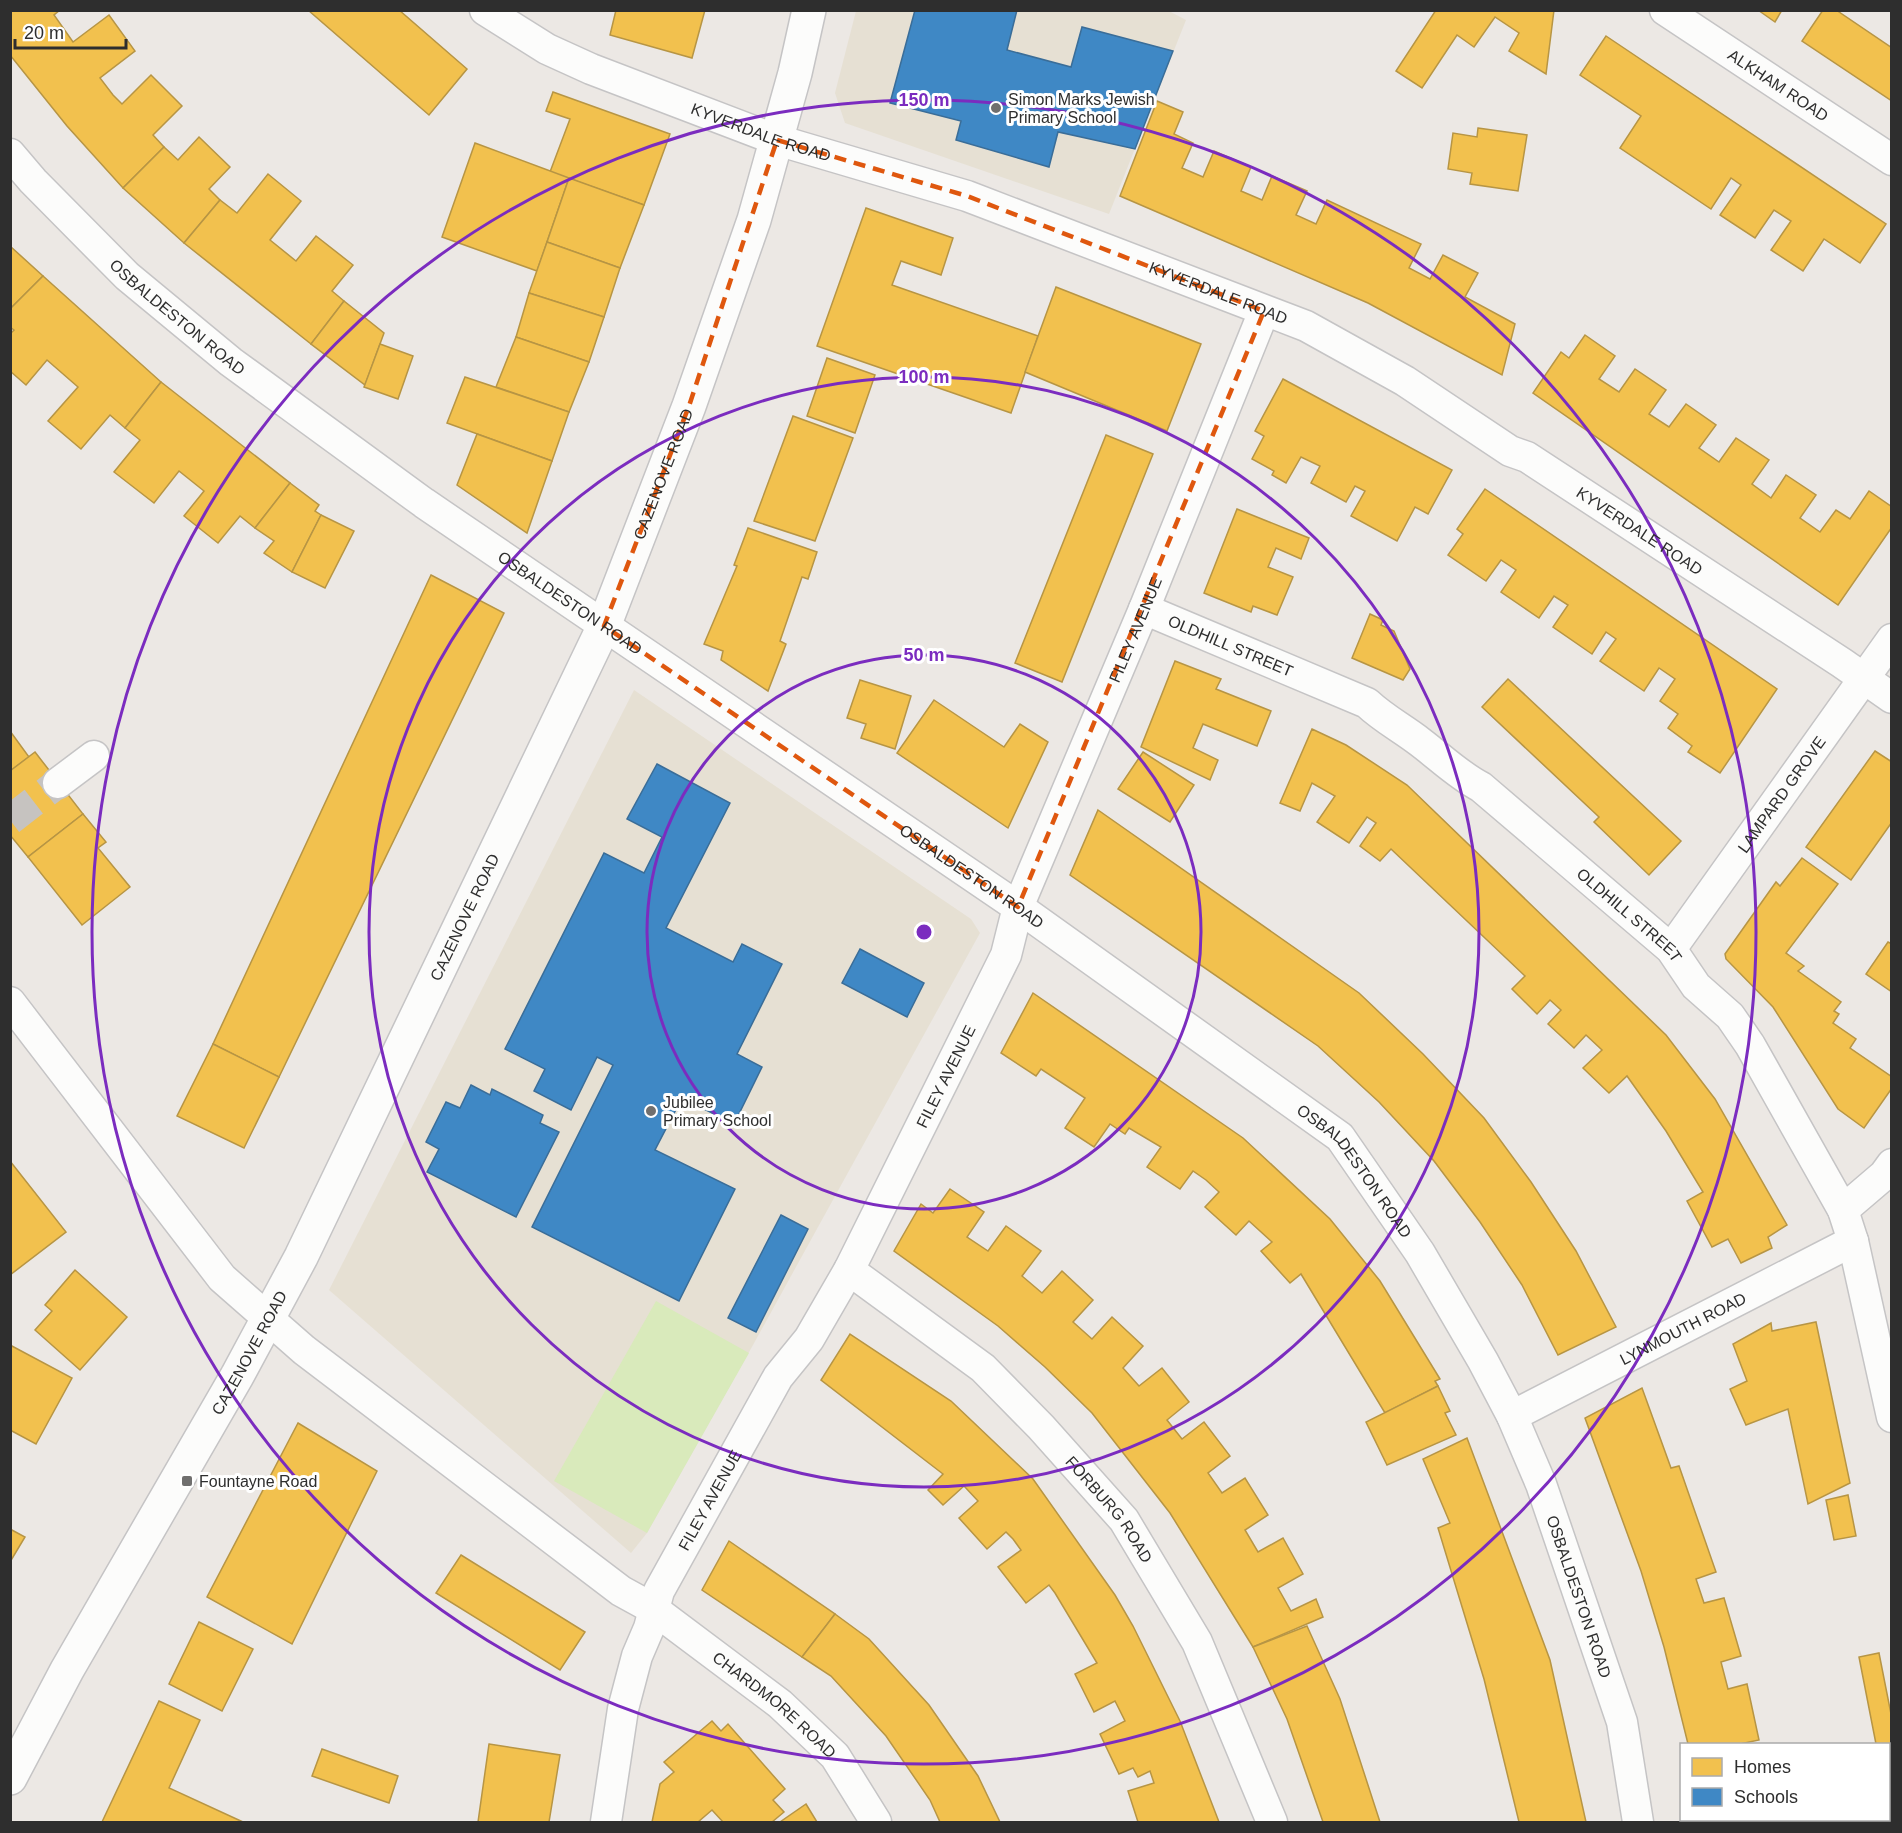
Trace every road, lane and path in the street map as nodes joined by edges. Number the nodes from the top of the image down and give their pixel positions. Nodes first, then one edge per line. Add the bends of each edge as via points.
1 (485, 10) edge
2 (809, 10) edge
3 (1665, 10) edge
4 (777, 140) junction
5 (10, 154) edge
6 (1892, 160) edge
7 (1264, 311) junction
8 (1144, 609) junction
9 (604, 626) junction
10 (1892, 639) edge
11 (1864, 679) junction
12 (1892, 699) edge
13 (94, 756) dead end
14 (58, 783) tunnel mouth
15 (1018, 907) junction
16 (1671, 949) junction
17 (10, 1002) edge
18 (1892, 1164) edge
19 (1843, 1210) junction
20 (1853, 1241) junction
21 (849, 1270) junction
22 (268, 1319) junction
23 (1512, 1416) junction
24 (1892, 1417) edge
25 (652, 1608) junction
26 (10, 1778) edge
27 (606, 1822) edge
28 (876, 1822) edge
29 (1272, 1822) edge
30 (1638, 1822) edge

1 - 4 street, KYVERDALE ROAD via 547,49 591,69
2 - 4 street, CAZENOVE ROAD
3 - 6 street, ALKHAM ROAD
4 - 7 street, KYVERDALE ROAD via 967,196
4 - 9 street, CAZENOVE ROAD via 754,220 689,406
5 - 9 street, OSBALDESTON ROAD via 127,276 231,362 424,503
7 - 8 street, FILEY AVENUE
7 - 11 street, KYVERDALE ROAD via 1306,326 1405,381
8 - 15 street, FILEY AVENUE
8 - 16 street, OLDHILL STREET via 1367,703 1481,787
9 - 15 street, OSBALDESTON ROAD
9 - 22 street, CAZENOVE ROAD
10 - 11 street, LAMPARD GROVE
11 - 12 street, KYVERDALE ROAD
11 - 16 street, LAMPARD GROVE
13 - 14 street
15 - 21 street, FILEY AVENUE via 1006,955
15 - 23 street, OSBALDESTON ROAD via 1340,1137 1420,1253
16 - 19 street, OLDHILL STREET via 1696,986 1730,1016 1750,1045
17 - 22 street via 222,1278
18 - 19 street
19 - 20 street, OLDHILL STREET
20 - 23 street, LYNMOUTH ROAD
20 - 24 street, OLDHILL STREET
21 - 25 street, FILEY AVENUE via 809,1339 778,1377 658,1590
21 - 29 street, FORBURG ROAD via 983,1368 1124,1520 1197,1642
22 - 25 street via 621,1591
22 - 26 street, CAZENOVE ROAD via 67,1670
23 - 30 street, OSBALDESTON ROAD via 1541,1484 1622,1722
25 - 27 street, FILEY AVENUE via 623,1709
25 - 28 street, CHARDMORE ROAD via 780,1704 835,1756

